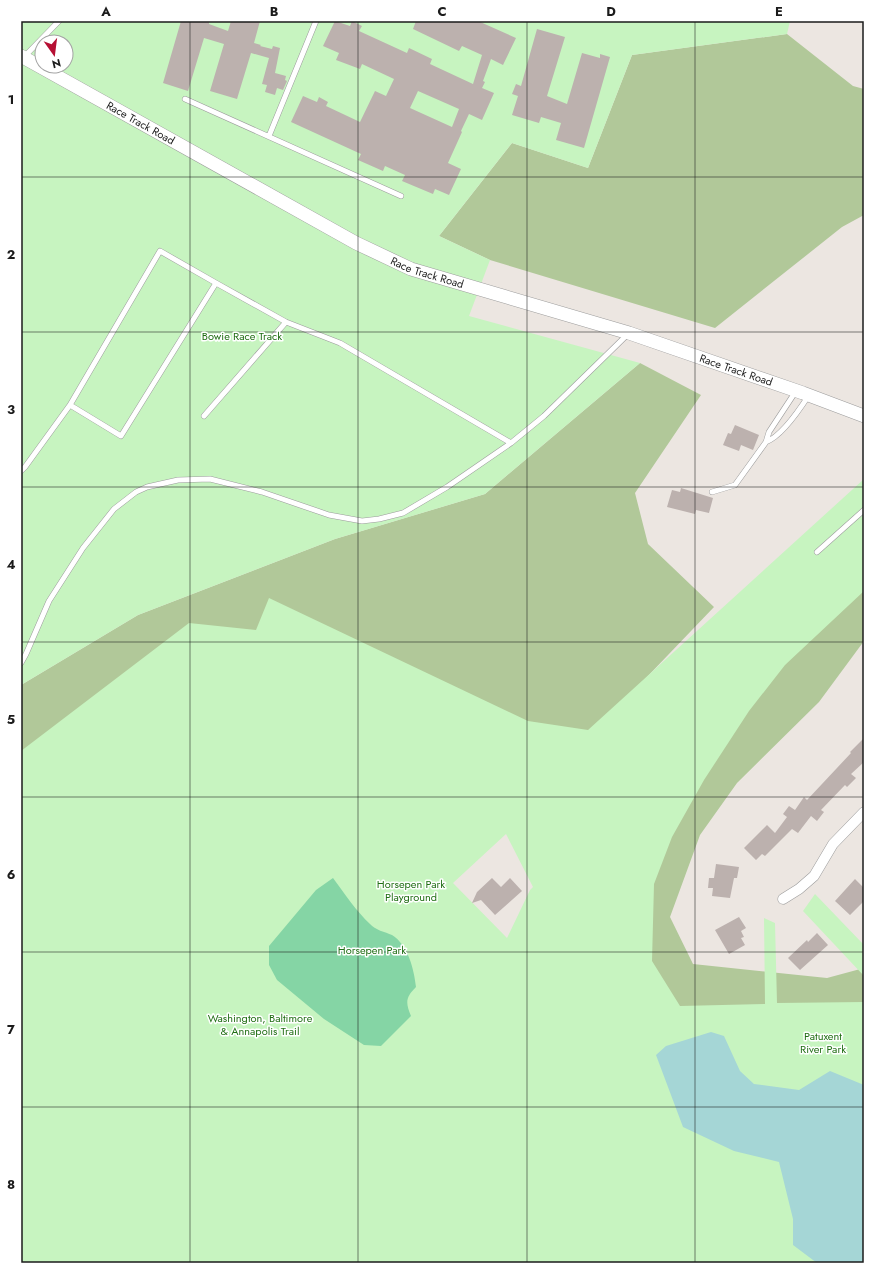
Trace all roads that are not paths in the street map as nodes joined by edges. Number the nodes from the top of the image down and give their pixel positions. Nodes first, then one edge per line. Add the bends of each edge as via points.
1 (59, 21) edge
2 (316, 21) edge
3 (22, 57) edge
4 (186, 99) dead end
5 (269, 136) junction
6 (401, 196) dead end
7 (216, 283) junction
8 (286, 322) junction
9 (629, 333) junction
10 (802, 393) junction
11 (70, 405) junction
12 (204, 416) dead end
13 (864, 416) edge
14 (766, 442) junction
15 (511, 443) junction
16 (21, 471) edge
17 (712, 492) dead end
18 (864, 510) edge
19 (817, 552) dead end
20 (21, 663) edge
21 (864, 812) edge
22 (783, 899) dead end

1 - 3 lane
2 - 5 lane
3 - 9 street, Race Track Road via 390,260 418,271
4 - 5 lane
5 - 6 lane
7 - 8 lane
7 - 11 lane via 121,436
7 - 11 lane via 160,250
8 - 12 lane
8 - 15 lane via 340,342
9 - 10 street, Race Track Road
9 - 15 lane via 544,416
10 - 13 street, Race Track Road
10 - 14 lane via 770,432
10 - 14 lane via 800,410 791,422
11 - 16 lane
14 - 17 lane via 735,485
15 - 20 lane via 447,487 403,513 379,519 362,521 330,515 262,492 210,479 178,480 147,487 114,509 83,548 49,601
18 - 19 lane
21 - 22 street via 833,844 814,876

